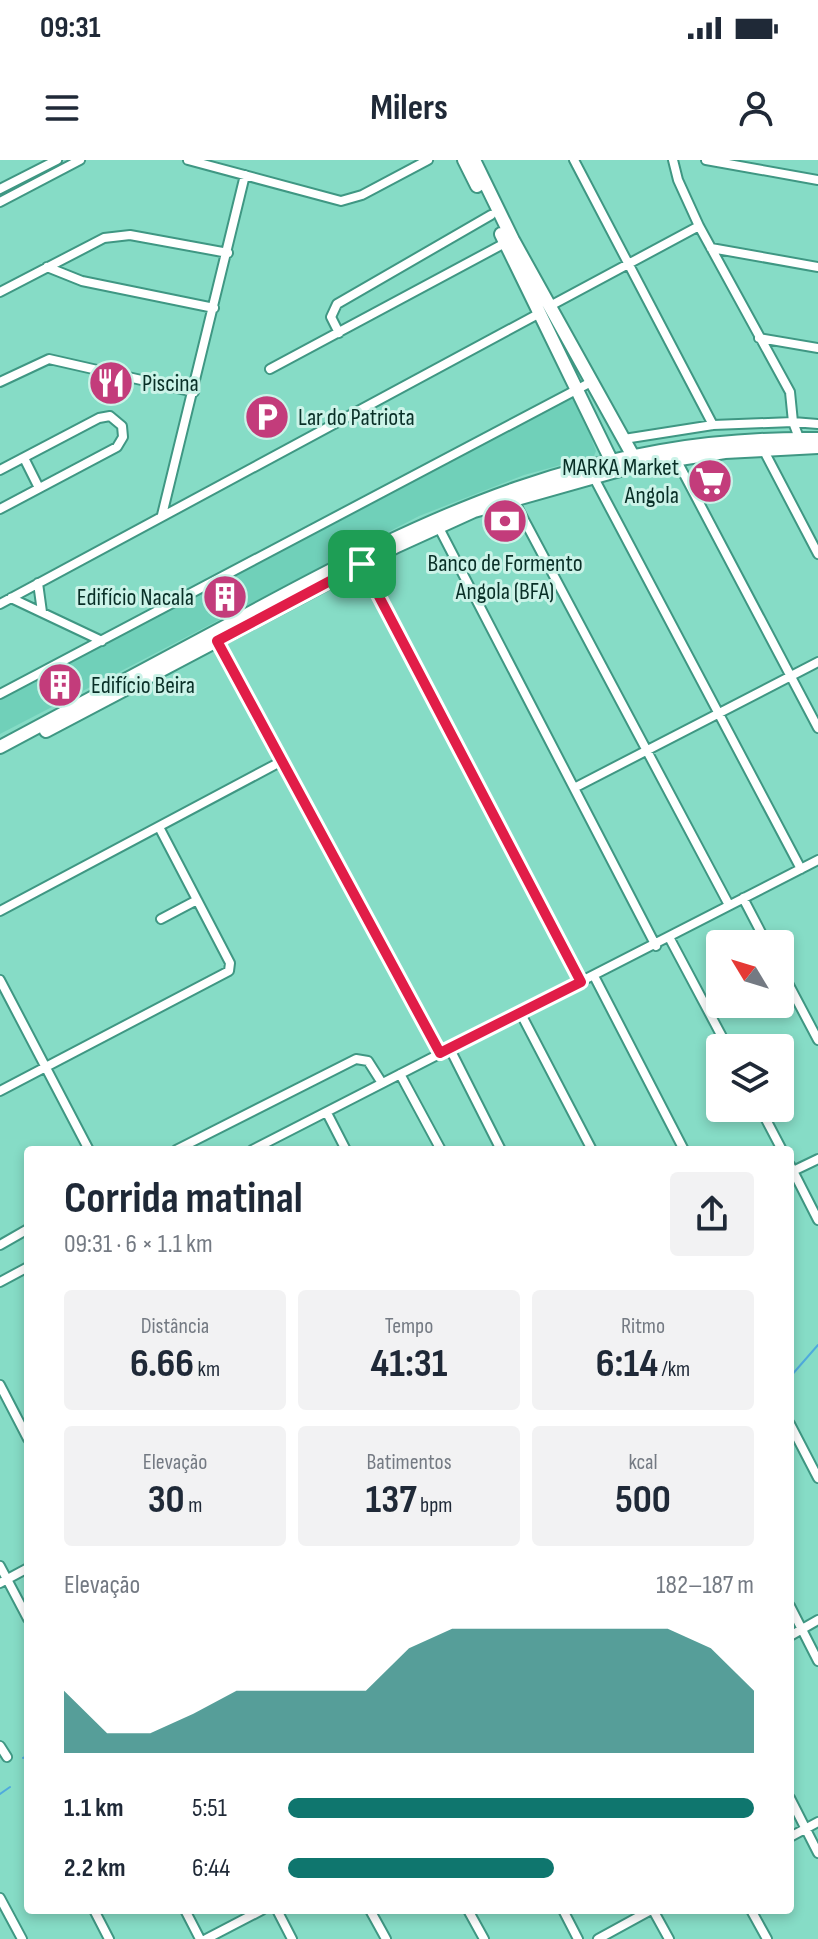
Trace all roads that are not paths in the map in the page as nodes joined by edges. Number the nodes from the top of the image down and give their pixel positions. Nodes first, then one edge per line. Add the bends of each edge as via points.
1 (57, 160) edge
2 (80, 160) edge
3 (188, 160) edge
4 (428, 160) edge
5 (464, 160) edge
6 (474, 160) edge
7 (574, 160) edge
8 (673, 160) edge
9 (706, 160) edge
10 (245, 175) junction
11 (818, 180) edge
12 (0, 189) edge
13 (0, 202) edge
14 (491, 215) junction
15 (699, 226) junction
16 (505, 243) junction
17 (711, 248) junction
18 (228, 253) junction
19 (627, 263) junction
20 (47, 267) junction
21 (818, 267) edge
22 (0, 292) edge
23 (214, 308) junction
24 (545, 310) junction
25 (339, 333) junction
26 (759, 338) junction
27 (818, 348) edge
28 (270, 369) dead end
29 (593, 381) junction
30 (0, 382) edge
31 (579, 388) junction
32 (194, 392) junction
33 (793, 422) junction
34 (818, 424) edge
35 (713, 425) junction
36 (799, 438) junction
37 (624, 439) junction
38 (818, 439) edge
39 (818, 447) edge
40 (763, 449) junction
41 (633, 456) junction
42 (24, 458) junction
43 (676, 459) junction
44 (611, 460) junction
45 (0, 470) edge
46 (593, 476) junction
47 (39, 488) junction
48 (513, 499) junction
49 (0, 509) edge
50 (162, 515) junction
51 (438, 526) junction
52 (818, 554) edge
53 (362, 564) junction
54 (38, 583) junction
55 (11, 598) junction
56 (0, 604) edge
57 (42, 612) junction
58 (102, 641) junction
59 (217, 641) junction
60 (818, 662) edge
61 (791, 676) junction
62 (0, 694) edge
63 (719, 715) junction
64 (818, 728) edge
65 (0, 747) edge
66 (646, 753) junction
67 (0, 756) edge
68 (282, 761) junction
69 (576, 787) junction
70 (159, 827) junction
71 (818, 860) edge
72 (801, 869) junction
73 (743, 898) junction
74 (197, 900) junction
75 (729, 905) junction
76 (0, 911) edge
77 (161, 919) dead end
78 (760, 930) edge
79 (670, 939) junction
80 (656, 946) junction
81 (594, 976) junction
82 (0, 980) edge
83 (581, 982) junction
84 (794, 995) edge
85 (521, 1014) junction
86 (721, 1034) edge
87 (818, 1040) edge
88 (450, 1049) junction
89 (440, 1053) junction
90 (46, 1067) junction
91 (400, 1074) junction
92 (382, 1083) junction
93 (0, 1091) edge
94 (327, 1113) junction
95 (767, 1122) edge
96 (87, 1146) edge
97 (184, 1146) edge
98 (260, 1146) edge
99 (344, 1146) edge
100 (439, 1146) edge
101 (499, 1146) edge
102 (590, 1146) edge
103 (682, 1146) edge
104 (780, 1146) edge
105 (818, 1159) edge
106 (794, 1168) edge
107 (794, 1175) edge
108 (818, 1220) edge
109 (24, 1231) edge
110 (0, 1245) edge
111 (24, 1269) edge
112 (0, 1282) edge
113 (0, 1385) edge
114 (24, 1431) edge
115 (794, 1432) edge
116 (818, 1478) edge
117 (0, 1566) edge
118 (24, 1570) edge
119 (4, 1581) edge
120 (24, 1613) edge
121 (794, 1614) edge
122 (818, 1620) edge
123 (801, 1629) junction
124 (794, 1633) edge
125 (818, 1661) edge
126 (0, 1746) edge
127 (7, 1757) dead end
128 (794, 1806) edge
129 (818, 1822) edge
130 (805, 1829) junction
131 (794, 1835) edge
132 (818, 1853) edge
133 (0, 1898) edge
134 (96, 1914) edge
135 (187, 1914) edge
136 (254, 1914) edge
137 (279, 1914) edge
138 (372, 1914) edge
139 (470, 1914) edge
140 (565, 1914) edge
141 (645, 1914) edge
142 (654, 1914) edge
143 (753, 1914) edge
144 (22, 1939) edge
145 (109, 1939) edge
146 (203, 1939) edge
147 (292, 1939) edge
148 (386, 1939) edge
149 (484, 1939) edge
150 (578, 1939) edge
151 (598, 1939) edge
152 (669, 1939) edge
153 (767, 1939) edge

1 - 12 street
2 - 13 street
3 - 10 street
4 - 10 street via 341,201
5 - 14 main road
6 - 24 main road
7 - 19 street
8 - 15 street
9 - 11 street
10 - 18 street
14 - 16 main road
14 - 25 street via 337,304 331,317
15 - 17 street
15 - 19 street
16 - 24 main road
16 - 25 street
17 - 21 street
17 - 26 street
18 - 20 street via 117,235
18 - 23 street
19 - 24 street
19 - 35 street
20 - 22 street
20 - 23 street via 82,281
23 - 32 street
24 - 29 main road
24 - 31 main road
24 - 50 street
25 - 28 street
26 - 27 street
26 - 33 street via 792,398
29 - 31 street
29 - 37 main road
30 - 32 street via 49,359
31 - 44 main road
31 - 58 street
32 - 50 street
33 - 34 street
33 - 35 street
33 - 36 street
35 - 37 street
36 - 38 main road
36 - 41 main road
37 - 41 main road
39 - 40 main road
40 - 43 main road
40 - 52 street
41 - 44 main road
42 - 45 street
42 - 47 street
42 - 47 street via 105,416 122,426 117,447
43 - 46 main road
43 - 61 street
44 - 65 main road via 502,491 405,531
46 - 48 main road
46 - 63 street
47 - 49 street
48 - 51 main road
48 - 66 street
50 - 54 street
51 - 53 main road
51 - 69 street
53 - 59 main road
53 - 83 street
54 - 55 street
54 - 57 street
55 - 56 street
55 - 57 street
57 - 58 street
58 - 62 street
59 - 67 main road
59 - 68 street
60 - 61 street
61 - 63 street
61 - 64 street
63 - 66 street
63 - 72 street
66 - 69 street
66 - 75 street
68 - 70 street
68 - 89 street
69 - 80 street
70 - 74 street
70 - 76 street
71 - 72 street
72 - 73 street
73 - 75 street
73 - 78 street
74 - 77 street
74 - 90 street via 231,967
75 - 79 street
79 - 80 street
79 - 86 street
80 - 81 street
81 - 83 street
81 - 103 street
82 - 90 street
83 - 85 street
84 - 87 street
85 - 88 street
85 - 102 street
88 - 89 street
88 - 101 street
89 - 91 street
90 - 93 street
90 - 96 street
91 - 92 street
91 - 100 street
92 - 94 street
92 - 97 street via 368,1061 356,1059
94 - 98 street
94 - 99 street
95 - 104 street
105 - 106 street
107 - 108 street
109 - 110 street
111 - 112 street
113 - 114 street
115 - 116 street
117 - 119 street
118 - 119 street
119 - 120 street
121 - 123 street
122 - 123 street
123 - 124 street
123 - 125 street
126 - 127 street
128 - 130 street
129 - 130 street
130 - 131 street
130 - 132 street
133 - 144 street
134 - 145 street
135 - 146 street
136 - 146 street
137 - 147 street
138 - 148 street
139 - 149 street
140 - 150 street
141 - 151 street
142 - 152 street
143 - 153 street

